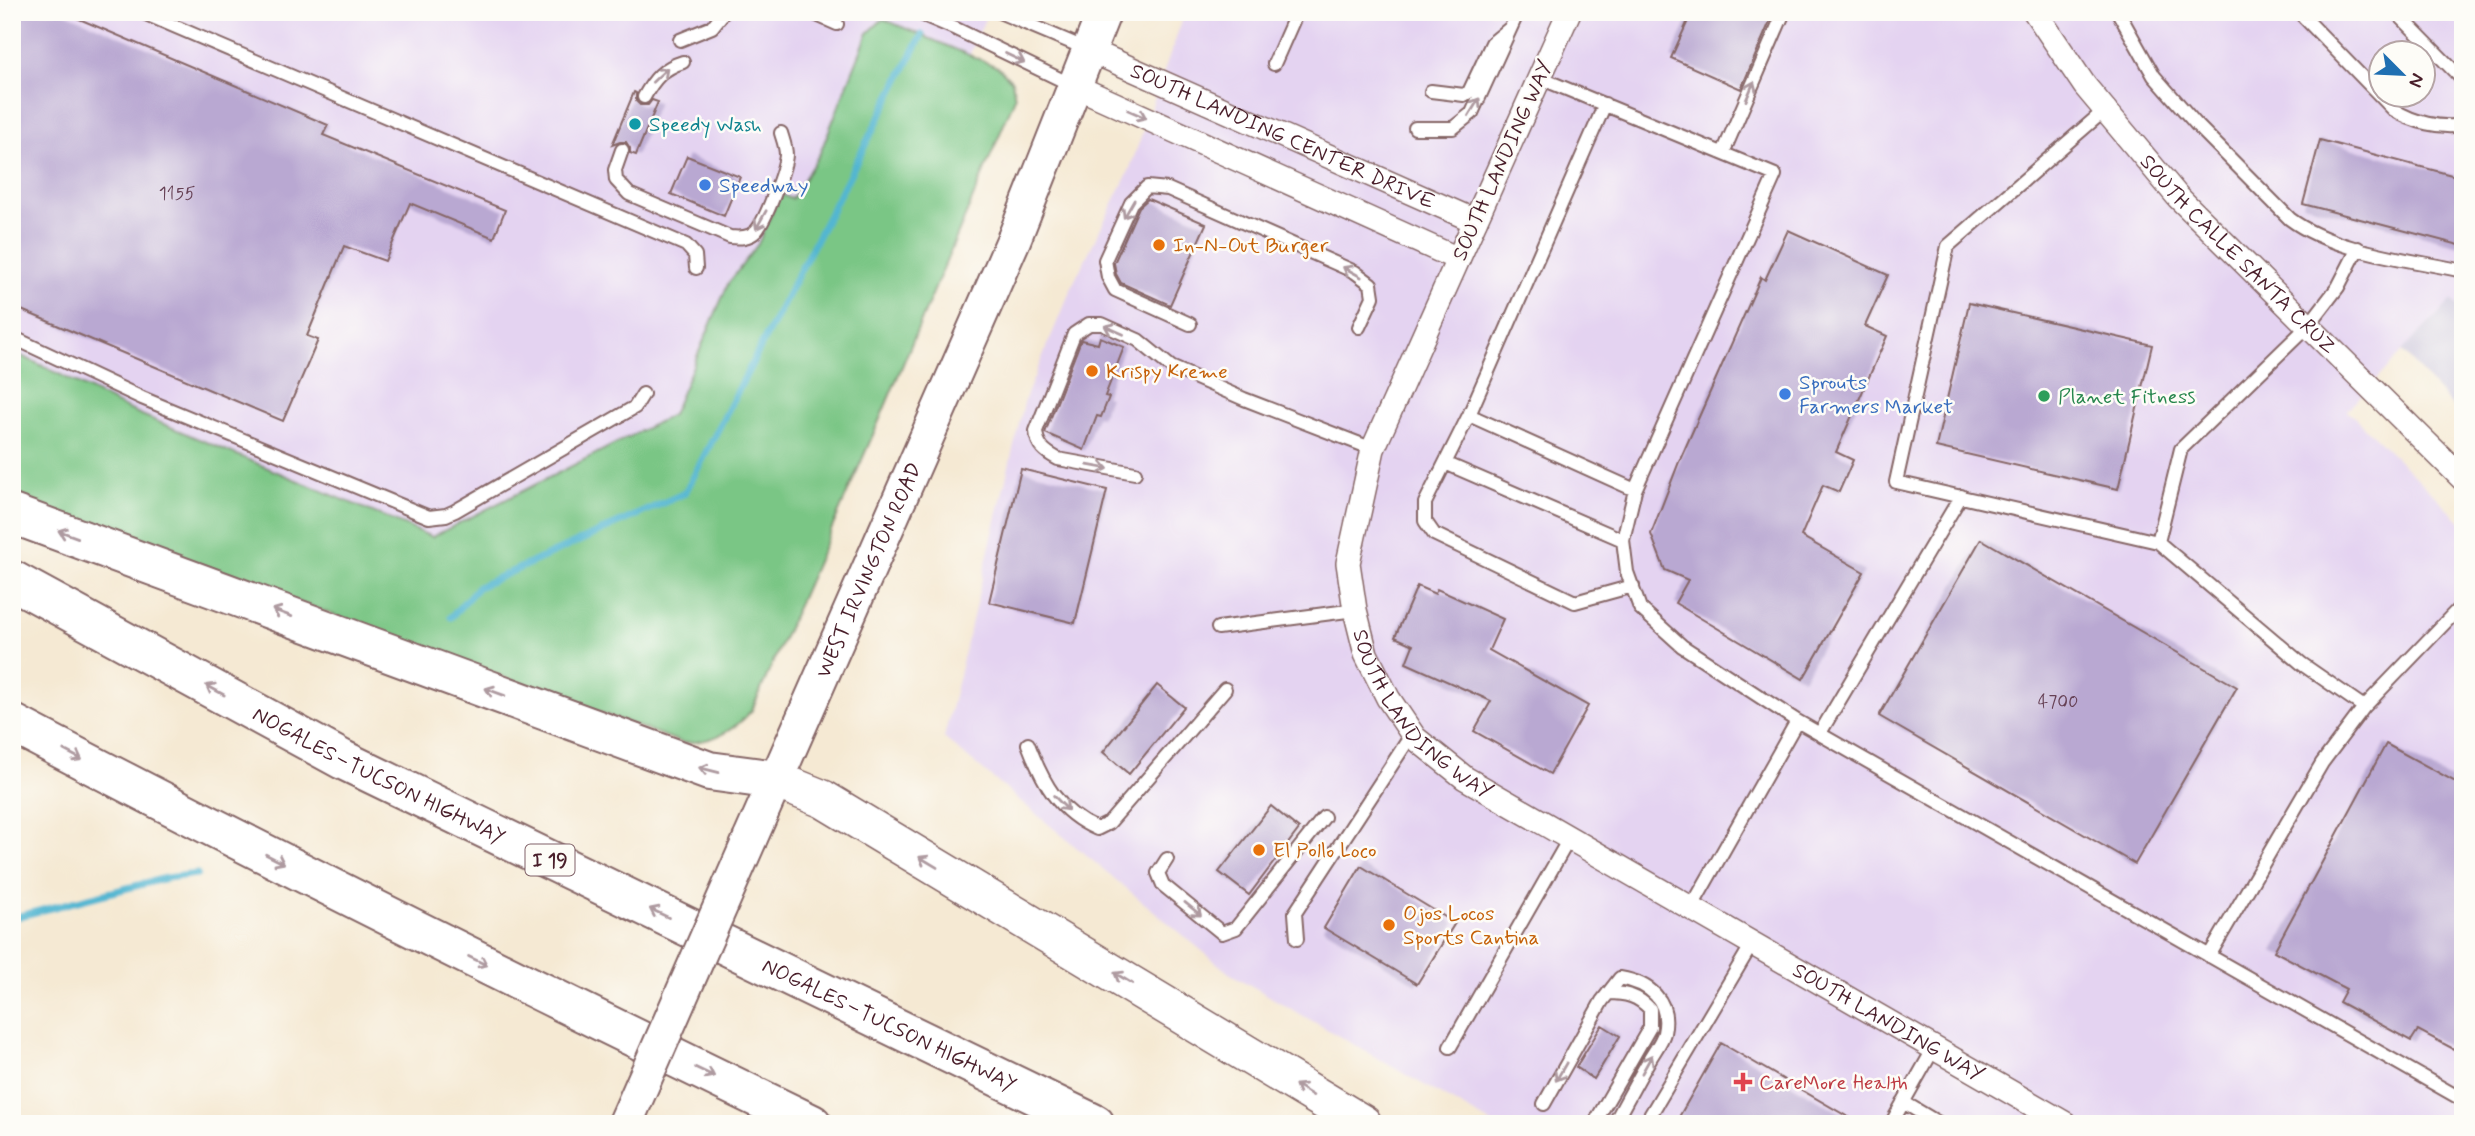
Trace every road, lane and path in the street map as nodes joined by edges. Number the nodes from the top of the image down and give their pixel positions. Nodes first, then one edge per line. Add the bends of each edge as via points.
1 (141, 12) edge
2 (724, 12) edge
3 (810, 12) edge
4 (916, 12) edge
5 (999, 12) edge
6 (1104, 12) edge
7 (1297, 12) edge
8 (1518, 12) edge
9 (1569, 12) edge
10 (1784, 12) edge
11 (2035, 12) edge
12 (2118, 12) edge
13 (2299, 12) edge
14 (2396, 12) edge
15 (837, 24) dead end
16 (1511, 27) junction
17 (680, 40) dead end
18 (1089, 50) junction
19 (683, 62) dead end
20 (1274, 64) dead end
21 (1539, 78) junction
22 (2463, 80) edge
23 (1075, 86) junction
24 (1432, 91) dead end
25 (644, 97) dead end
26 (1605, 104) junction
27 (2105, 110) junction
28 (2463, 125) edge
29 (1415, 128) dead end
30 (781, 133) dead end
31 (622, 150) dead end
32 (1723, 153) junction
33 (1475, 221) junction
34 (2358, 248) junction
35 (1458, 259) junction
36 (696, 268) dead end
37 (2463, 271) edge
38 (1190, 324) dead end
39 (2308, 326) junction
40 (1359, 327) dead end
41 (12, 337) edge
42 (643, 394) dead end
43 (1469, 415) junction
44 (1373, 449) junction
45 (1445, 463) junction
46 (1135, 473) dead end
47 (2463, 479) edge
48 (1635, 490) junction
49 (1961, 496) junction
50 (12, 514) edge
51 (1623, 540) junction
52 (2158, 542) junction
53 (12, 579) edge
54 (1633, 586) junction
55 (2463, 604) edge
56 (1355, 610) junction
57 (1218, 628) dead end
58 (1225, 689) dead end
59 (2364, 708) junction
60 (1797, 720) junction
61 (12, 723) edge
62 (1820, 733) junction
63 (1412, 734) junction
64 (1028, 744) dead end
65 (776, 780) junction
66 (1324, 817) dead end
67 (1569, 839) junction
68 (1167, 859) dead end
69 (1691, 908) junction
70 (1297, 939) dead end
71 (1752, 944) junction
72 (2209, 956) junction
73 (1608, 993) junction
74 (1450, 1047) dead end
75 (1934, 1048) junction
76 (2463, 1101) edge
77 (1903, 1102) junction
78 (1544, 1104) dead end
79 (625, 1124) edge
80 (812, 1124) edge
81 (1095, 1124) edge
82 (1363, 1124) edge
83 (1594, 1124) edge
84 (1614, 1124) edge
85 (1645, 1124) edge
86 (1891, 1124) edge
87 (1940, 1124) edge
88 (2066, 1124) edge

1 - 36 lane via 687,245
2 - 17 lane via 712,27
3 - 15 lane
4 -> 23 lane
5 - 18 lane
6 - 18 main road, WEST IRVINGTON ROAD
7 - 20 lane
8 - 16 lane
9 - 21 street, SOUTH LANDING WAY
32 -> 10 lane
11 - 27 street, SOUTH CALLE SANTA CRUZ
12 - 34 lane via 2154,76 2290,219 2306,231
13 - 28 lane via 2394,110 2412,121
14 - 22 lane
16 - 24 lane via 1492,43 1469,92
29 -> 16 lane via 1453,128 1472,113
18 - 23 main road, WEST IRVINGTON ROAD
18 - 33 street, SOUTH LANDING CENTER DRIVE
25 -> 19 lane via 663,70
21 - 26 lane
21 - 33 street, SOUTH LANDING WAY
23 -> 35 street, SOUTH LANDING CENTER DRIVE
23 - 65 main road, WEST IRVINGTON ROAD via 1014,239
26 - 32 lane
26 - 43 lane
27 - 39 street, SOUTH CALLE SANTA CRUZ via 2178,197
27 - 49 lane via 1948,246 1896,482
30 -> 31 lane via 786,155 782,175 761,223 749,236 740,238 629,194 616,180
32 - 48 lane via 1775,174
33 - 35 street, SOUTH LANDING WAY
34 - 37 lane
34 - 39 lane via 2338,287
35 - 44 street, SOUTH LANDING WAY
40 -> 38 lane via 1373,298 1371,284 1355,272 1168,189 1147,187 1131,203 1105,260 1108,277 1115,290
39 - 47 street, SOUTH CALLE SANTA CRUZ
39 - 52 lane via 2181,449
41 - 42 lane via 142,398 429,517 446,515 479,498 628,412
43 - 45 lane
43 - 48 lane
44 -> 46 lane via 1171,367 1138,340 1102,324 1089,324 1074,334 1036,440 1058,459
44 - 56 street, SOUTH LANDING WAY via 1348,563
45 - 51 lane
45 - 54 lane via 1425,503 1425,522 1434,534 1575,602
48 - 51 lane
49 - 52 lane
49 - 62 lane
65 -> 50 highway via 709,771
51 - 54 lane
52 - 59 lane via 2302,664
81 -> 53 highway, NOGALES–TUCSON HIGHWAY / I 19 via 343,760
54 - 60 lane via 1640,608 1682,646
55 - 59 lane
56 - 57 lane
56 - 63 street, SOUTH LANDING WAY via 1366,654
64 -> 58 lane via 1041,778 1056,800 1097,829 1110,823
59 - 72 lane via 2322,763
60 - 62 lane
60 - 69 lane
61 -> 80 highway via 377,911
62 - 72 lane
63 - 67 street, SOUTH LANDING WAY via 1465,778
63 - 70 lane via 1294,913
65 - 79 main road, WEST IRVINGTON ROAD, bridge
82 -> 65 main road via 823,799
68 -> 66 lane via 1158,873 1163,885 1222,933 1236,929
67 - 69 street, SOUTH LANDING WAY
67 - 74 lane
69 - 71 street, SOUTH LANDING WAY
71 - 75 street, SOUTH LANDING WAY
71 - 85 lane
72 - 76 lane
73 -> 78 lane
73 - 83 lane via 1642,1000 1650,1009 1650,1027
84 -> 73 lane via 1664,1034 1664,1014 1659,998 1636,981 1620,978
75 - 77 lane
75 - 88 street, SOUTH LANDING WAY
77 - 86 lane
77 - 87 lane

